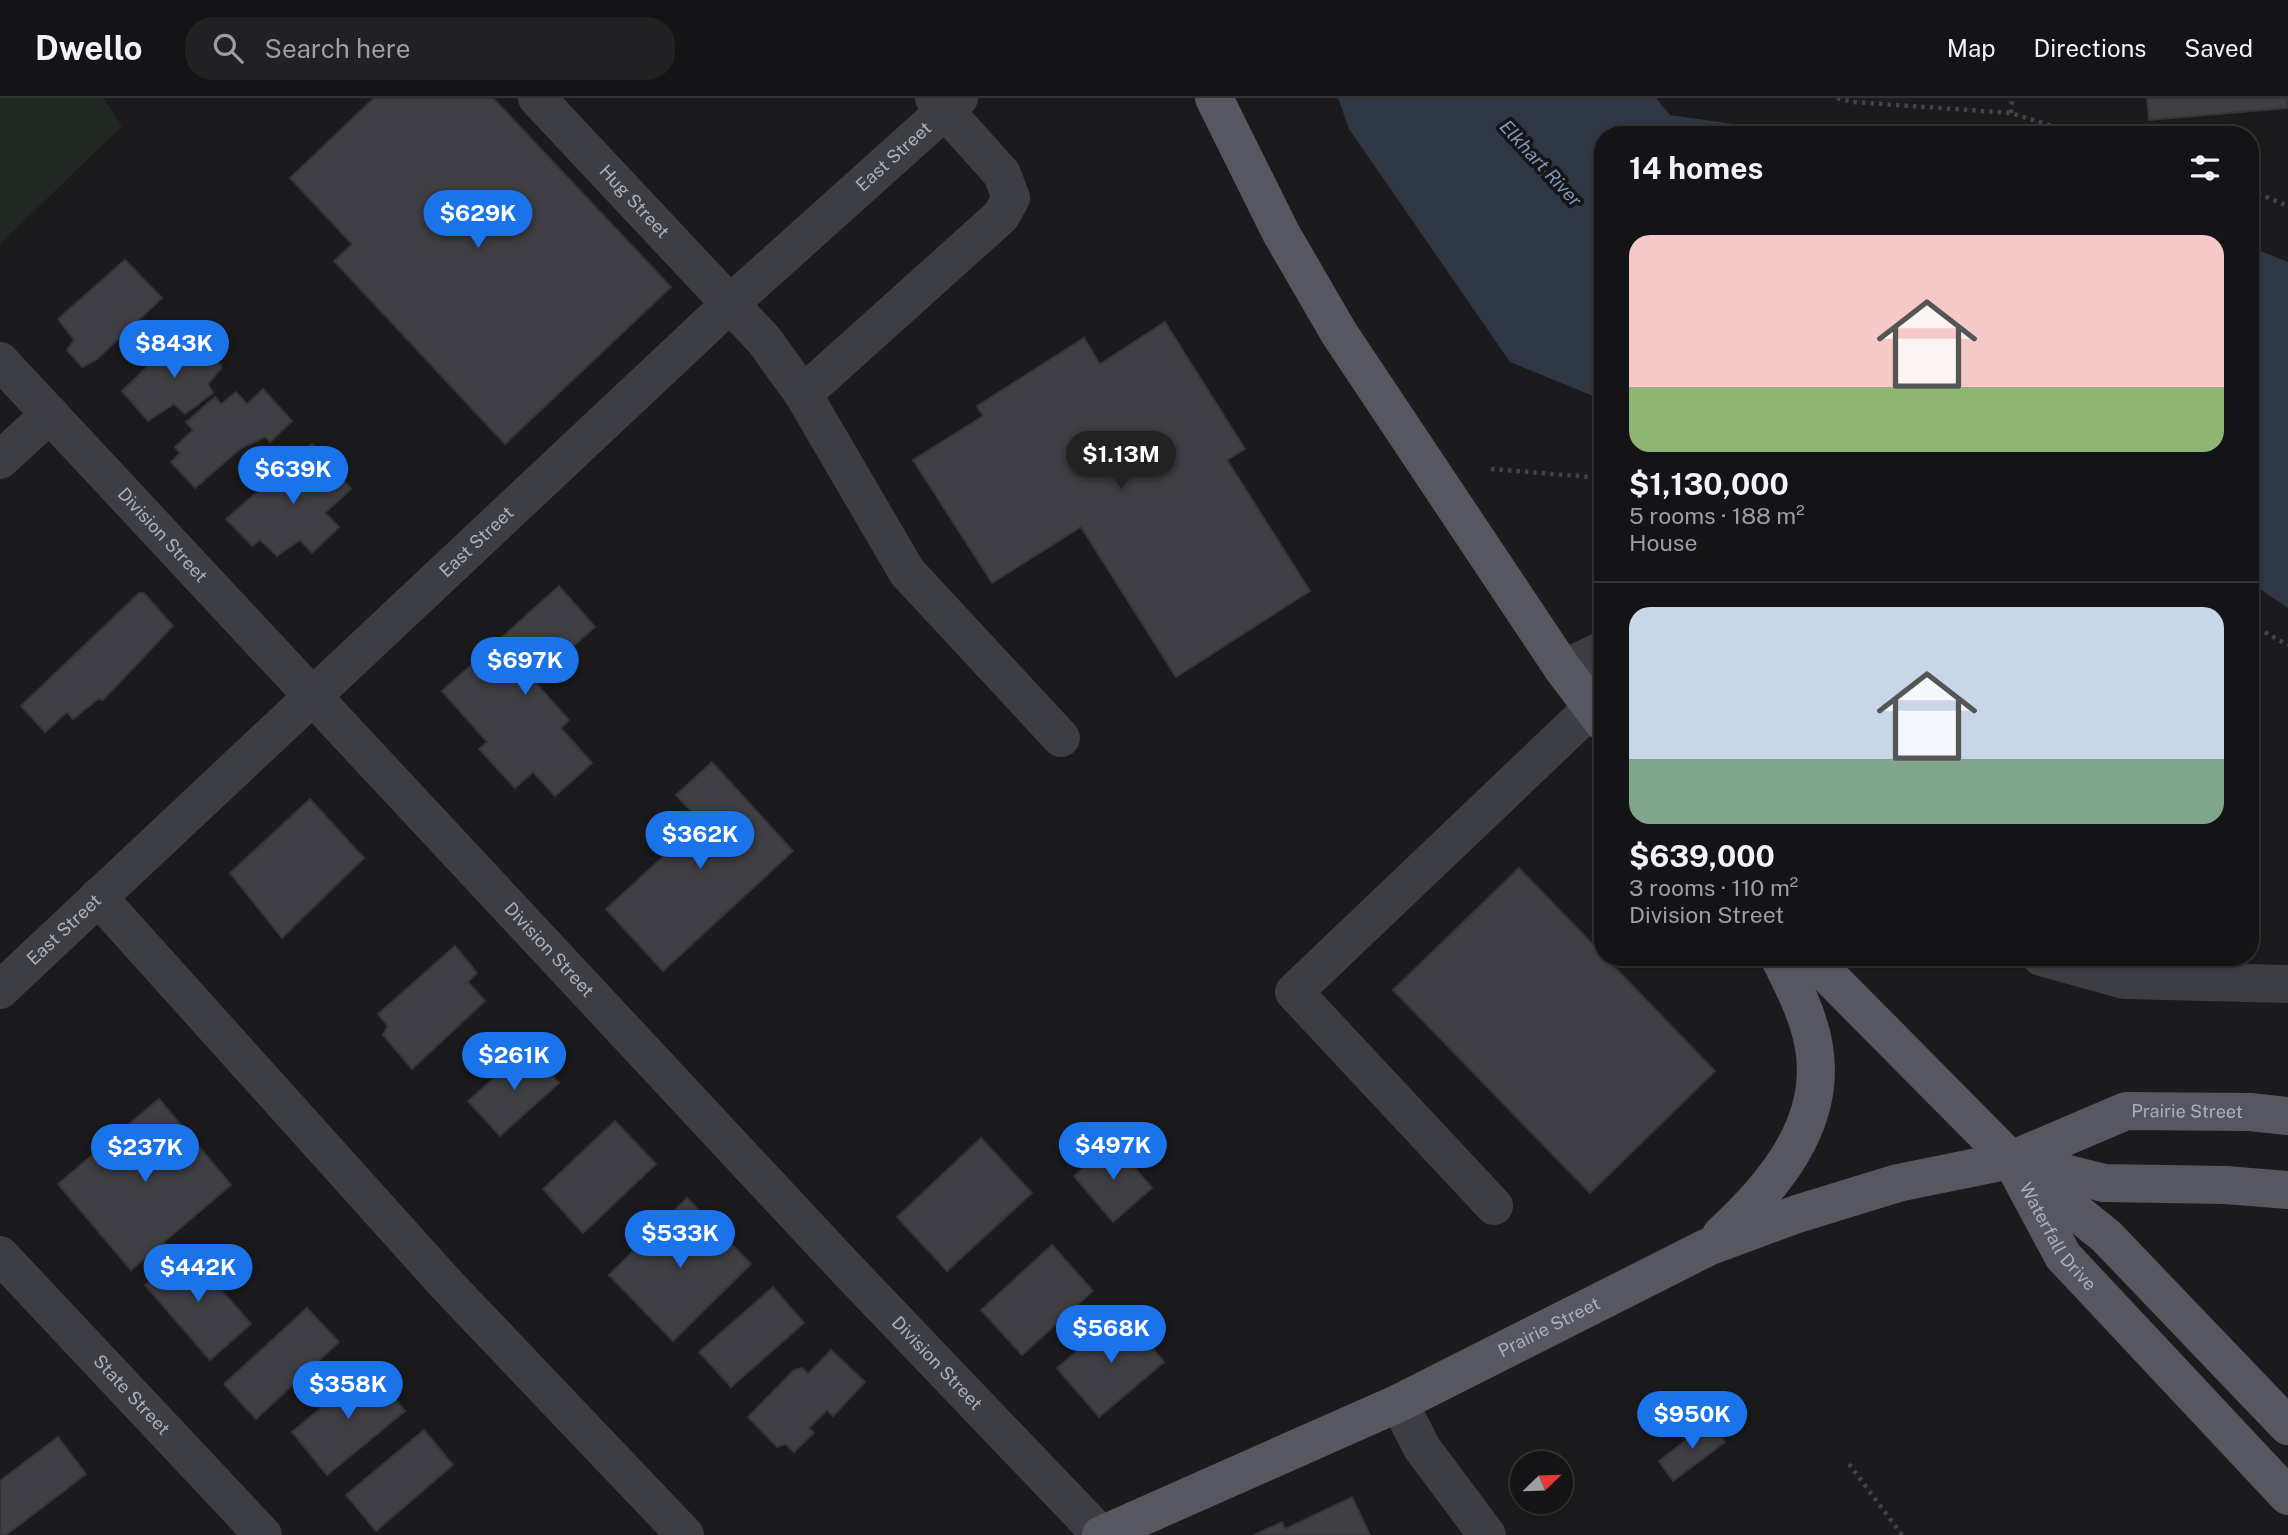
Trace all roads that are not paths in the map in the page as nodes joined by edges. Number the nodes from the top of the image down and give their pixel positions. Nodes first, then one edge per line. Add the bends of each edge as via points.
1 (537, 98) edge
2 (1214, 98) edge
3 (946, 102) edge
4 (732, 302) junction
5 (0, 361) edge
6 (803, 394) junction
7 (51, 414) junction
8 (0, 460) edge
9 (1594, 654) edge
10 (1563, 669) junction
11 (315, 695) junction
12 (1594, 710) edge
13 (1594, 719) edge
14 (1061, 738) dead end
15 (98, 897) junction
16 (1784, 966) edge
17 (1819, 966) edge
18 (2072, 966) edge
19 (2288, 984) edge
20 (0, 990) edge
21 (2288, 1116) edge
22 (2011, 1160) junction
23 (2288, 1190) edge
24 (1494, 1206) dead end
25 (1708, 1247) junction
26 (0, 1255) edge
27 (1399, 1403) junction
28 (2288, 1426) edge
29 (2288, 1496) edge
30 (263, 1535) edge
31 (685, 1535) edge
32 (1101, 1535) edge
33 (1487, 1535) edge

1 - 4 street, Hug Street
2 - 10 main road via 1281,233 1339,333
3 - 4 street, East Street
3 - 6 street via 1002,174 1011,198 1001,216
4 - 6 street, Hug Street
4 - 11 street, East Street
5 - 7 street, Division Street
6 - 14 street, Hug Street via 907,572
7 - 8 street
7 - 11 street, Division Street
9 - 10 street
10 - 12 main road
11 - 15 street, East Street
11 - 32 street, Division Street via 843,1265
13 - 24 street via 1294,992
15 - 20 street, East Street
15 - 31 street via 447,1285
16 - 25 main road via 1815,1047 1815,1096 1795,1149 1758,1201
17 - 22 main road
18 - 19 street via 2124,981
21 - 22 main road, Prairie Street via 2126,1111
22 - 23 main road, Prairie Street via 2104,1184
22 - 25 main road, Prairie Street via 1898,1183
22 - 28 main road, Waterfall Drive via 2106,1236
22 - 29 main road, Waterfall Drive via 2063,1256
25 - 27 main road, Prairie Street
26 - 30 street, State Street
27 - 32 main road, Prairie Street
27 - 33 street via 1422,1448

